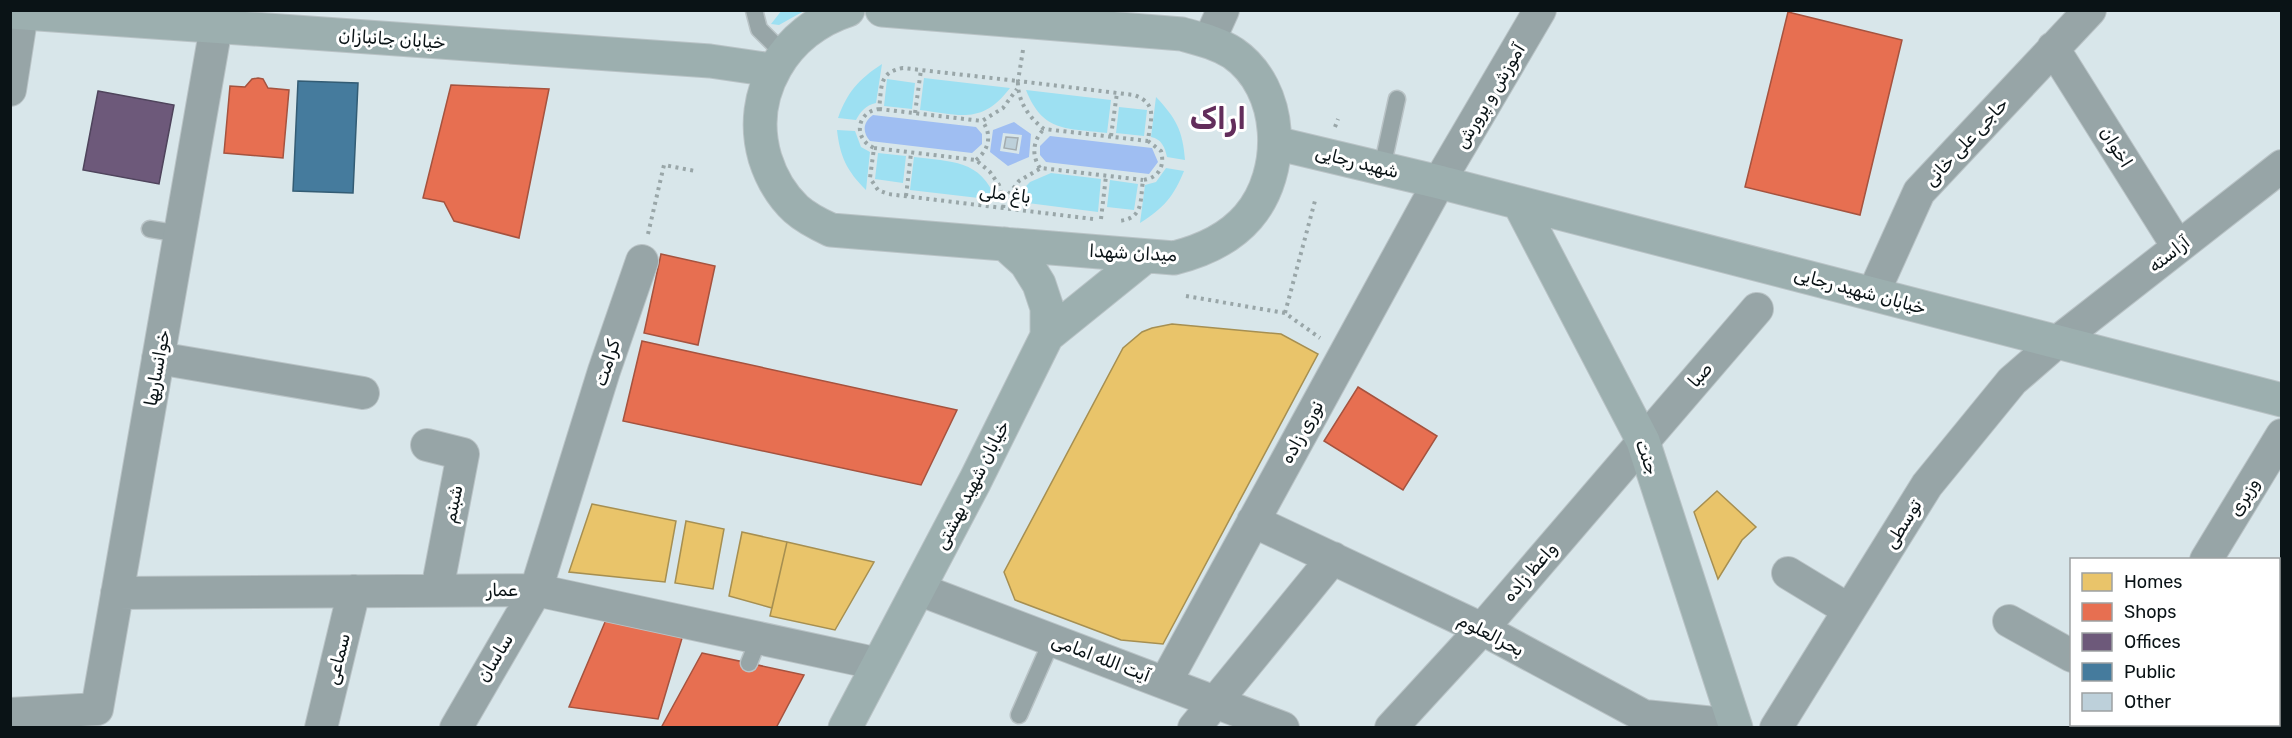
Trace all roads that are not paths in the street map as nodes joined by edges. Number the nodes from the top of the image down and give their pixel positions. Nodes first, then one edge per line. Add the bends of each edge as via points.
1 (754, 10) edge
2 (848, 10) edge
3 (882, 10) edge
4 (1223, 10) edge
5 (1540, 10) edge
6 (2090, 10) edge
7 (16, 12) edge
8 (1027, 16) edge
9 (222, 19) edge
10 (1209, 41) junction
11 (2053, 48) junction
12 (778, 62) junction
13 (10, 90) edge
14 (1397, 99) dead end
15 (1275, 143) junction
16 (2282, 166) edge
17 (1382, 168) junction
18 (1439, 182) junction
19 (1519, 203) junction
20 (150, 230) dead end
21 (180, 234) junction
22 (1005, 244) junction
23 (2178, 247) junction
24 (1146, 256) junction
25 (642, 261) road end
26 (1873, 294) junction
27 (1757, 309) dead end
28 (1047, 336) junction
29 (2057, 342) junction
30 (158, 358) junction
31 (363, 393) dead end
32 (2282, 400) edge
33 (2282, 435) edge
34 (1643, 441) junction
35 (427, 445) dead end
36 (1253, 521) junction
37 (1333, 558) junction
38 (2207, 558) edge
39 (1788, 573) dead end
40 (918, 589) junction
41 (437, 590) junction
42 (536, 590) junction
43 (354, 591) junction
44 (117, 593) junction
45 (1849, 610) junction
46 (2009, 621) dead end
47 (1482, 629) junction
48 (1053, 640) junction
49 (2070, 655) edge
50 (879, 664) junction
51 (1165, 683) junction
52 (1215, 702) junction
53 (10, 714) edge
54 (1019, 715) dead end
55 (96, 718) edge
56 (1736, 726) edge
57 (321, 728) edge
58 (456, 728) edge
59 (845, 728) edge
60 (1194, 728) edge
61 (1283, 728) edge
62 (1391, 728) edge
63 (1776, 728) edge

1 - 12 lane via 759,29
2 - 12 main road, میدان شهدا via 826,18 799,37
3 - 8 main road, میدان شهدا
4 - 10 street
5 - 18 street, آموزش و پرورش
6 - 11 street, حاجی علی خانی
7 - 9 main road, خیابان جانبازان
7 - 13 street
8 - 10 main road, میدان شهدا via 1182,34
9 - 12 main road, خیابان جانبازان via 261,30 710,61
9 - 21 street, خوانساریها
10 - 15 main road, میدان شهدا via 1234,54 1253,74 1274,121
11 - 23 street, اخوان
11 - 26 street, حاجی علی خانی via 1919,192
12 - 22 main road, میدان شهدا via 763,95 762,147 770,173 795,208 831,230
14 - 17 lane
15 - 17 main road, شهید رجایی
15 - 24 main road, میدان شهدا via 1264,194 1248,217 1202,250 1174,258
16 - 23 street, آراسته
17 - 18 main road, شهید رجایی
18 - 19 main road, خیابان شهید رجایی
18 - 36 street, نوری زاده
19 - 26 main road, خیابان شهید رجایی
19 - 34 main road, جنت
20 - 21 lane
21 - 30 street, خوانساریها
22 - 24 main road, میدان شهدا
22 - 28 main road, خیابان شهید بهشتی via 1026,263 1039,284 1047,308
23 - 29 street, آراسته
24 - 28 main road
25 - 42 street, کرامت via 595,369
26 - 29 main road, خیابان شهید رجایی
27 - 34 street, صبا
28 - 40 main road, خیابان شهید بهشتی
29 - 32 main road, خیابان شهید رجایی
29 - 45 street, توسطی via 2012,381 1927,485
30 - 31 street
30 - 44 street, خوانساریها
33 - 38 street, وزیری
34 - 47 street, واعظ زاده
34 - 56 main road, جنت
35 - 41 street, شبنم via 463,454
36 - 37 street, بحرالعلوم
36 - 51 street, نوری زاده
37 - 47 street, بحرالعلوم
37 - 52 street
39 - 45 street
40 - 48 street, آیت الله امامی
40 - 50 main road, خیابان شهید بهشتی
41 - 42 street, عمار
41 - 43 street, عمار
42 - 50 street, عمار via 754,651
42 - 58 street, ساسان
43 - 44 street, عمار
43 - 57 street, سماعی
44 - 55 street, خوانساریها
45 - 63 street, توسطی
46 - 49 street
47 - 56 street, بحرالعلوم via 1644,716
47 - 62 street, واعظ زاده
48 - 51 street, آیت الله امامی
48 - 54 lane
50 - 59 main road, خیابان شهید بهشتی
51 - 52 street, آیت الله امامی
52 - 60 street
52 - 61 street, آیت الله امامی
53 - 55 street, خوانساریها

